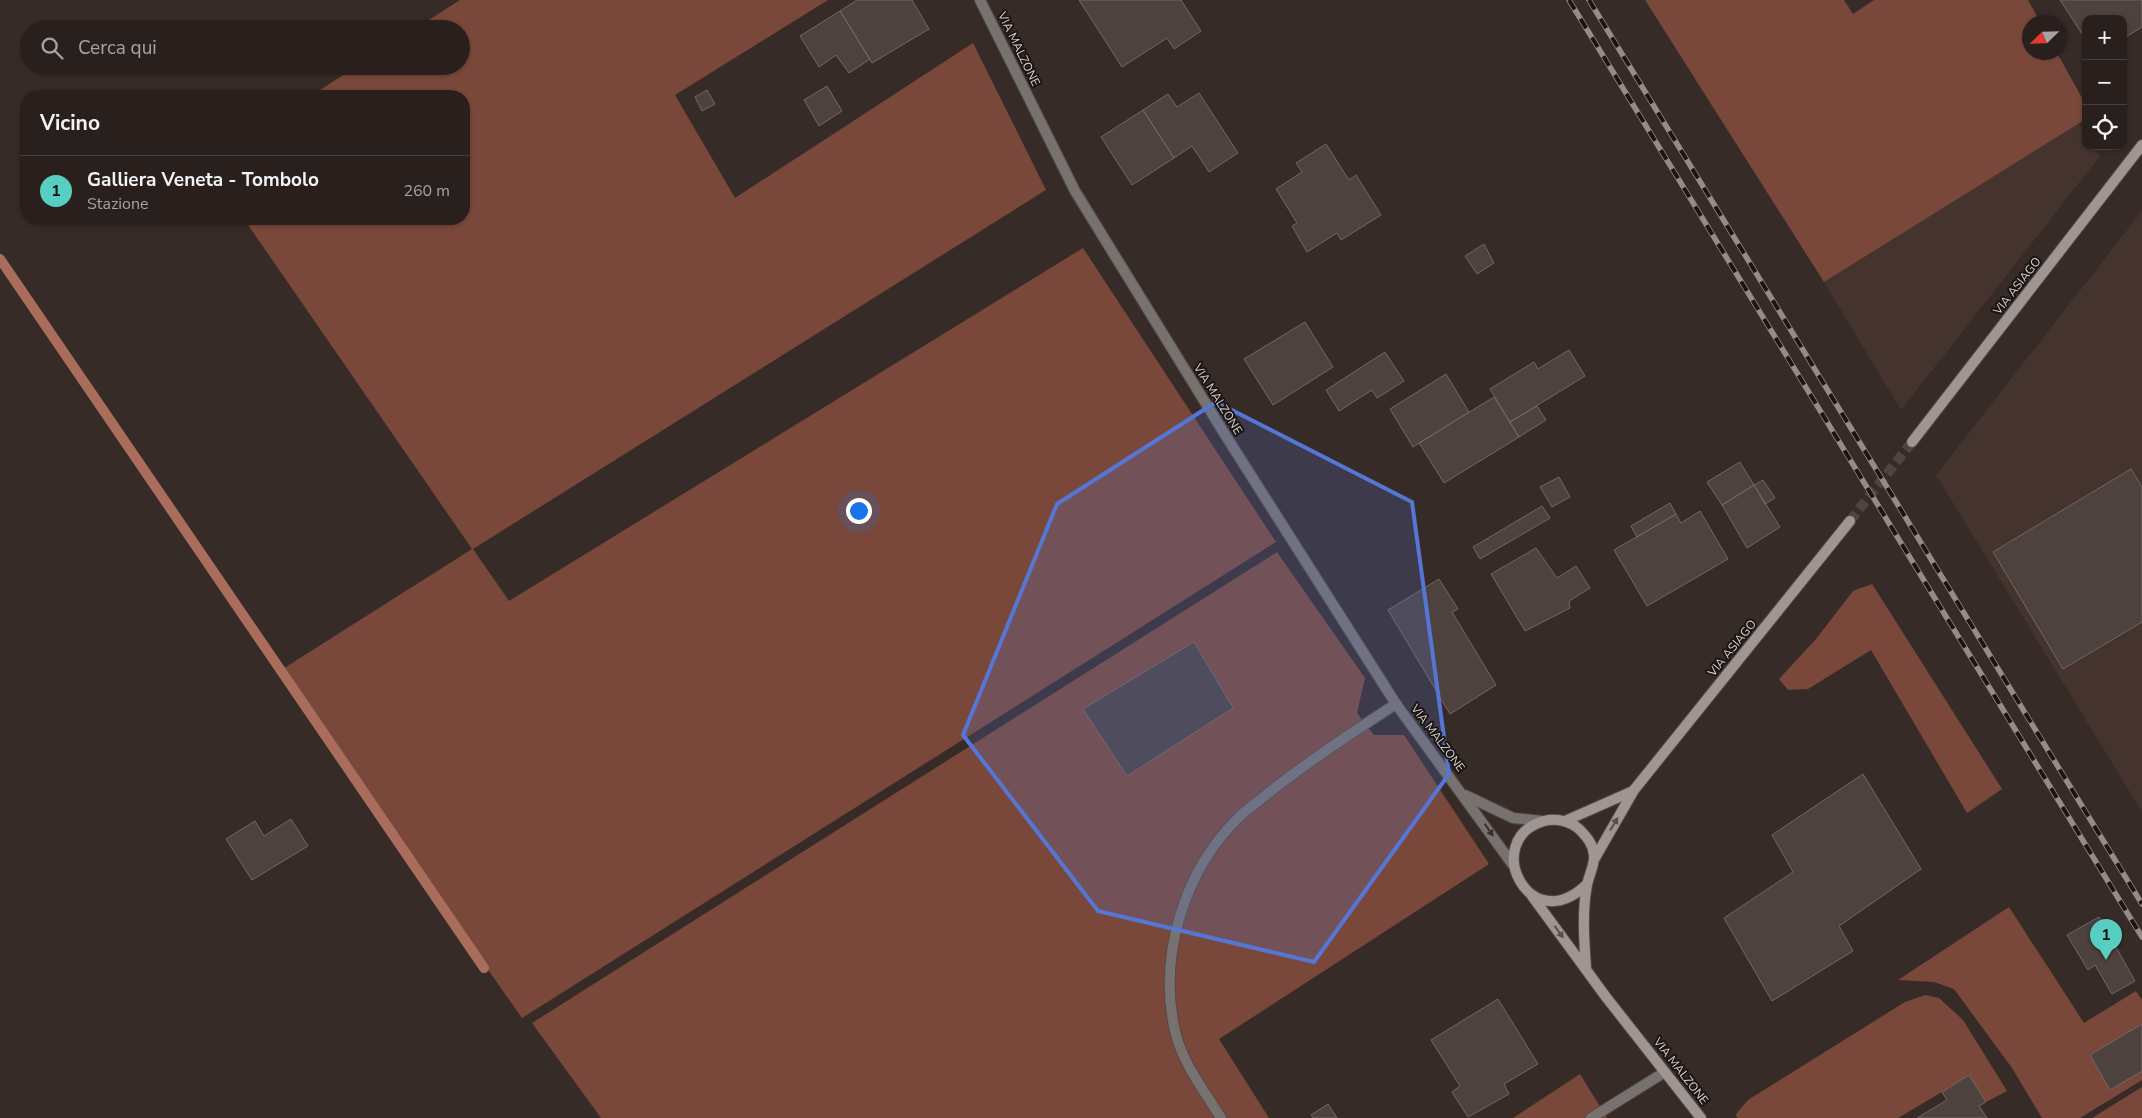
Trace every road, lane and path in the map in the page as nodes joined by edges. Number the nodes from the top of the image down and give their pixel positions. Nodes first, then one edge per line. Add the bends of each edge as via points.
1 (980, 0) edge
2 (2142, 145) edge
3 (1912, 442) tunnel mouth
4 (1850, 521) tunnel mouth
5 (1396, 704) junction
6 (1634, 790) junction
7 (1464, 795) junction
8 (1542, 821) junction
9 (1566, 821) junction
10 (1595, 858) junction
11 (1514, 865) junction
12 (1587, 884) junction
13 (1532, 895) junction
14 (1586, 968) junction
15 (1665, 1072) junction
16 (1221, 1118) edge
17 (1591, 1118) edge
18 (1701, 1118) edge

1 - 5 street, VIA MALZONE via 1075,190
2 - 3 street, VIA ASIAGO
4 - 6 street, VIA ASIAGO
5 - 7 street, VIA MALZONE
5 - 16 street via 1319,755 1240,816 1212,849 1192,883 1177,924 1170,961 1176,1036 1192,1072
6 - 9 street, VIA ASIAGO
10 -> 6 street, VIA ASIAGO
7 - 8 street, VIA MALZONE via 1513,818
7 -> 11 street, VIA MALZONE
8 - 9 street, VIA MALZONE
8 - 11 street via 1520,838 1514,851
9 - 10 street via 1586,835
10 - 12 street
11 - 13 street, VIA MALZONE via 1523,887
12 - 13 street via 1576,895 1562,901 1546,901
12 - 14 street via 1583,926
13 -> 14 street, VIA MALZONE
14 - 15 street, VIA MALZONE
15 - 17 street
15 - 18 street, VIA MALZONE

